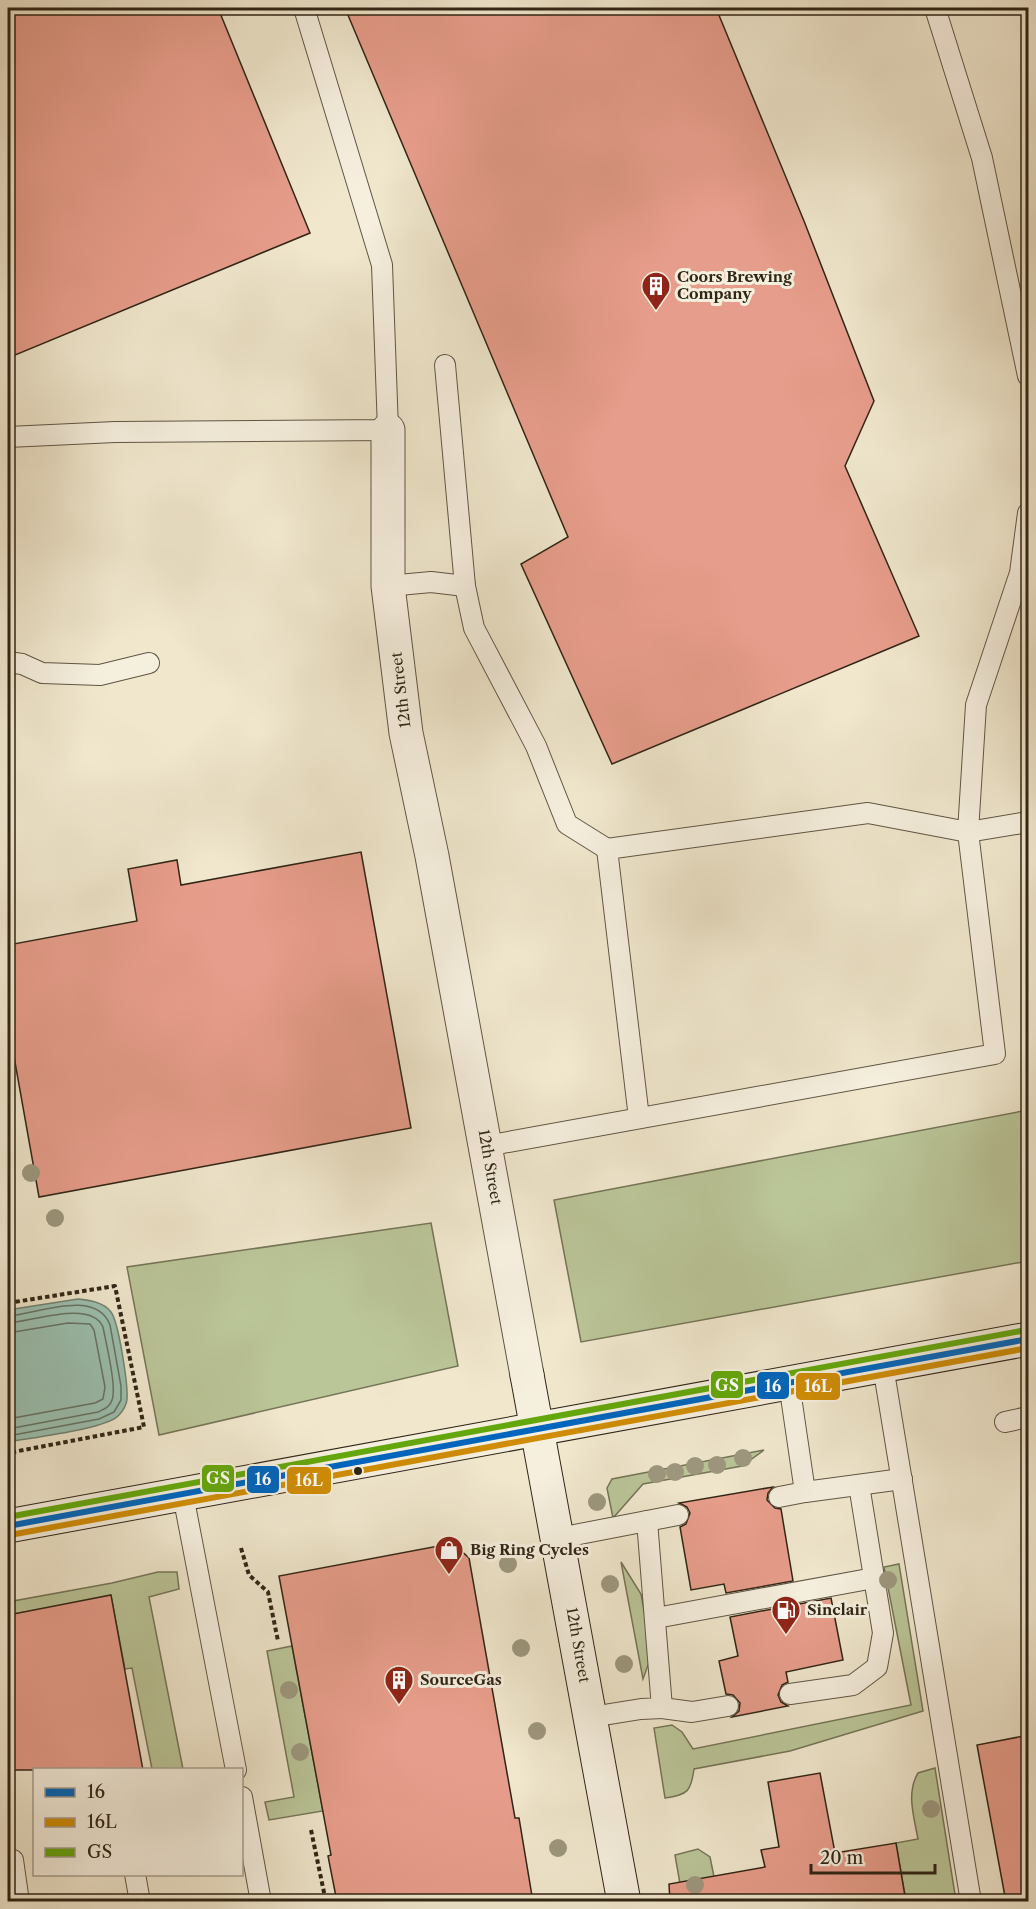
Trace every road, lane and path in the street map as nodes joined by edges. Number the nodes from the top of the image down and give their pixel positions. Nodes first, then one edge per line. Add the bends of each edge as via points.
1 (304, 8) edge
2 (935, 8) edge
3 (445, 365) dead end
4 (1029, 376) edge
5 (388, 430) junction
6 (8, 437) edge
7 (1029, 513) edge
8 (388, 586) junction
9 (465, 586) junction
10 (8, 662) edge
11 (148, 663) dead end
12 (1029, 822) edge
13 (968, 832) junction
14 (607, 849) junction
15 (639, 1118) junction
16 (486, 1146) junction
17 (8, 1303) edge
18 (1029, 1339) edge
19 (883, 1366) junction
20 (789, 1383) junction
21 (1029, 1417) edge
22 (1005, 1422) dead end
23 (539, 1430) junction
24 (8, 1453) edge
25 (902, 1479) junction
26 (859, 1485) junction
27 (805, 1492) junction
28 (183, 1495) junction
29 (779, 1497) dead end
30 (678, 1515) dead end
31 (647, 1521) junction
32 (8, 1526) edge
33 (559, 1538) junction
34 (241, 1548) dead end
35 (874, 1578) junction
36 (656, 1618) junction
37 (278, 1641) dead end
38 (790, 1694) dead end
39 (728, 1706) dead end
40 (662, 1708) junction
41 (591, 1717) junction
42 (236, 1768) edge
43 (243, 1803) edge
44 (311, 1830) dead end
45 (13, 1860) dead end
46 (135, 1876) edge
47 (19, 1902) edge
48 (140, 1902) edge
49 (261, 1902) edge
50 (326, 1902) edge
51 (624, 1902) edge
52 (971, 1902) edge

1 - 5 lane via 382,265
2 - 4 lane via 982,158
3 - 9 lane
5 - 6 lane via 115,432
5 - 8 street, 12th Street
7 - 13 lane via 1020,573 976,705
8 - 9 lane via 431,582
8 - 16 street, 12th Street via 406,733
9 - 14 lane via 474,628 536,746 567,824
10 - 11 lane via 42,673 100,675
12 - 13 lane
13 - 14 lane via 868,813
13 - 15 lane via 994,1054
14 - 15 lane
15 - 16 lane
16 - 23 street, 12th Street
17 - 24 path via 115,1286 144,1427
18 - 19 street
19 - 20 street
19 - 25 lane
20 - 23 street
20 - 27 lane
21 - 22 lane
23 - 28 street
23 - 33 street, 12th Street
25 - 26 lane
25 - 52 lane
26 - 27 lane
26 - 35 lane
27 - 29 lane
28 - 32 street
28 - 42 lane
30 - 31 lane
31 - 33 lane
31 - 36 lane
33 - 41 street, 12th Street
34 - 37 path via 249,1575 268,1592
35 - 36 lane
35 - 38 lane via 883,1632 877,1667 853,1685
36 - 40 lane
39 - 40 lane via 692,1712
40 - 41 lane
41 - 51 street, 12th Street
43 - 49 lane
44 - 50 path
45 - 47 lane
46 - 48 lane

